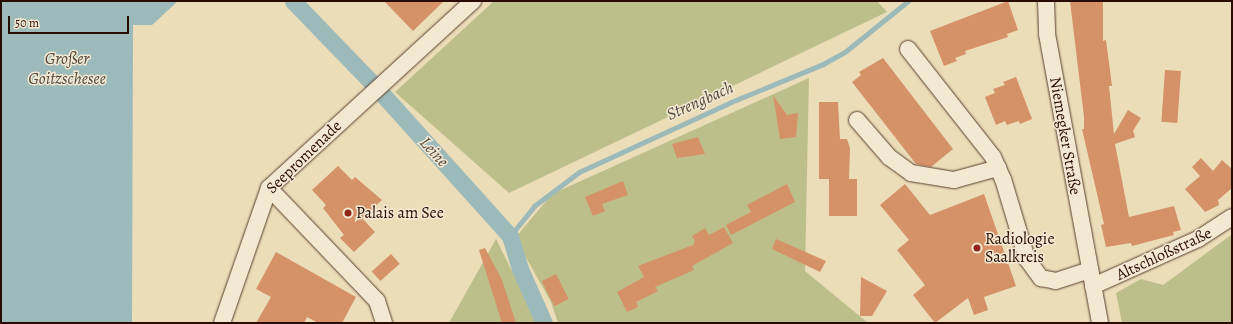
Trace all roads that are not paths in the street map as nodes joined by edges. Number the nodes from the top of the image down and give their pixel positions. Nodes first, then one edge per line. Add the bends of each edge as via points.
1 (473, 1) edge
2 (1046, 1) edge
3 (908, 49) dead end
4 (857, 120) dead end
5 (998, 168) junction
6 (269, 188) junction
7 (1232, 217) edge
8 (1091, 278) junction
9 (222, 323) edge
10 (384, 323) edge
11 (1100, 323) edge

1 - 6 street, Seepromenade
2 - 8 street, Niemegker Straße via 1047,34
3 - 5 street via 993,157
4 - 5 street via 889,157 911,173 954,180
5 - 8 street via 1027,259 1041,278 1056,282
6 - 9 street, Seepromenade
6 - 10 street via 377,301
7 - 8 street, Altschloßstraße via 1198,239
8 - 11 street, Niemegker Straße

